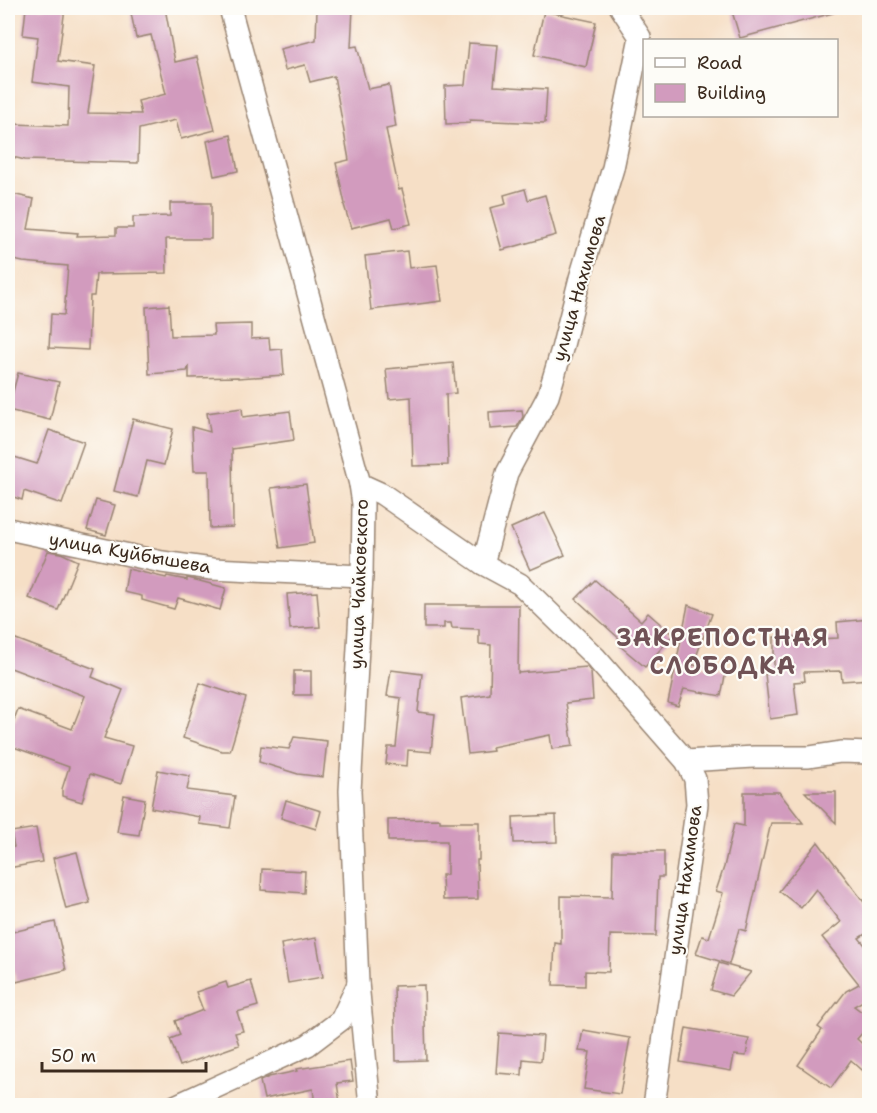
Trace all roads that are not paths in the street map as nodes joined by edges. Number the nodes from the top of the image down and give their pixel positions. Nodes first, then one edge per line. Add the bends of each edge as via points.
1 (230, 8) edge
2 (621, 8) edge
3 (360, 484) junction
4 (8, 529) edge
5 (483, 564) junction
6 (362, 576) junction
7 (870, 753) edge
8 (686, 761) junction
9 (358, 983) junction
10 (175, 1106) edge
11 (370, 1106) edge
12 (654, 1106) edge

1 - 3 street, улица Чайковского
2 - 5 street, улица Нахимова via 640,37 613,168 548,396 507,473
3 - 5 street, улица Нахимова via 382,494
3 - 6 street, улица Чайковского
4 - 6 street, улица Куйбышева via 162,562
5 - 8 street, улица Нахимова via 520,584 595,657
6 - 9 street, улица Чайковского via 350,791
7 - 8 street
8 - 12 street, улица Нахимова via 695,779 697,804
9 - 10 street via 341,1020 308,1045
9 - 11 street, улица Чайковского

